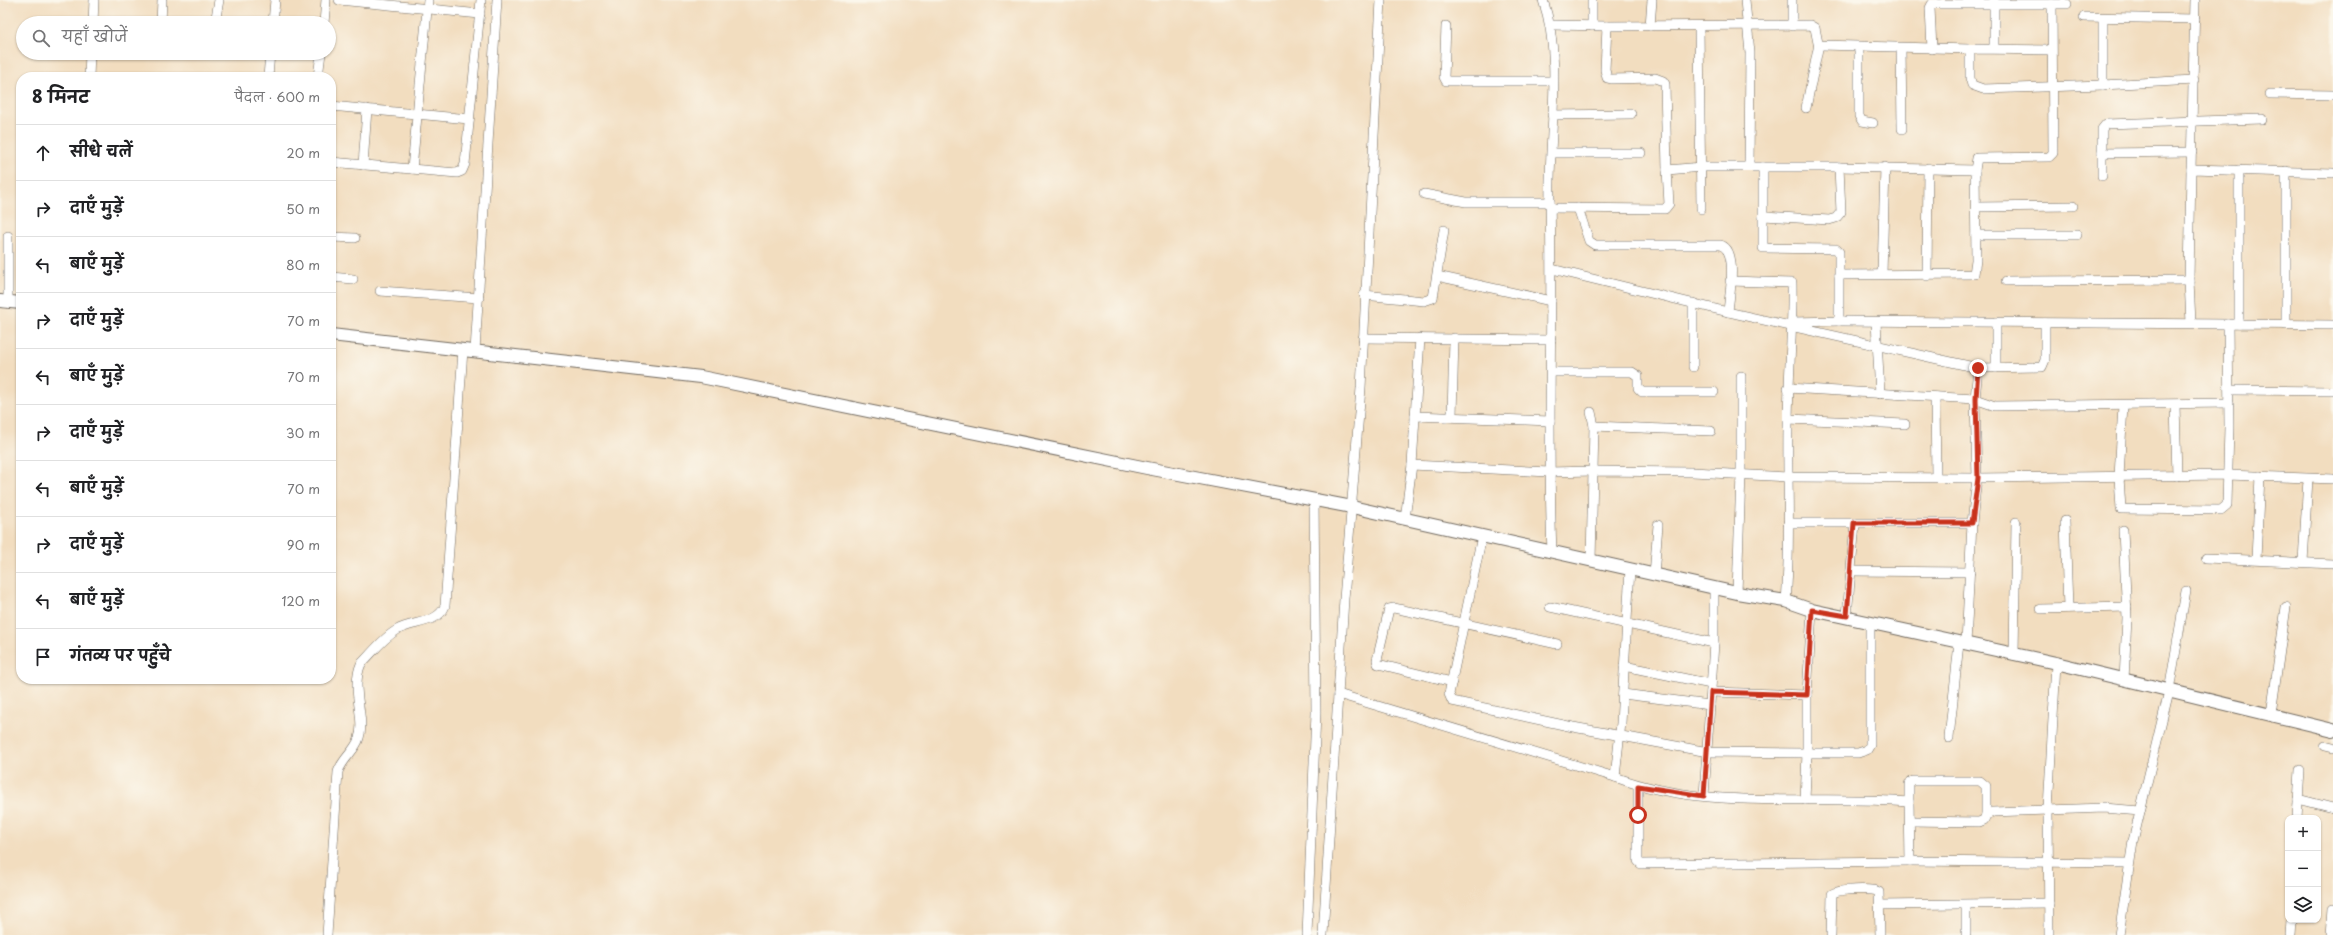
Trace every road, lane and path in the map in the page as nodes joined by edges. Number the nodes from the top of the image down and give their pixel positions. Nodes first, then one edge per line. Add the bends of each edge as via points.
1 (94, 0) edge
2 (162, 0) edge
3 (219, 0) edge
4 (275, 0) edge
5 (326, 0) edge
6 (339, 0) edge
7 (481, 0) edge
8 (497, 0) edge
9 (1381, 0) edge
10 (1543, 0) edge
11 (1592, 0) edge
12 (1652, 0) edge
13 (1745, 0) edge
14 (1792, 0) edge
15 (2195, 0) edge
16 (1994, 2) edge
17 (428, 4) edge
18 (2052, 4) junction
19 (2067, 4) dead end
20 (480, 14) junction
21 (93, 16) edge
22 (161, 16) edge
23 (216, 16) edge
24 (274, 16) edge
25 (325, 16) edge
26 (2084, 16) dead end
27 (2103, 18) junction
28 (2195, 19) junction
29 (1551, 25) junction
30 (1446, 26) dead end
31 (1592, 26) junction
32 (1607, 26) junction
33 (1650, 26) junction
34 (1792, 26) junction
35 (1699, 27) junction
36 (1748, 27) junction
37 (1819, 44) junction
38 (1859, 47) junction
39 (1901, 48) junction
40 (1994, 48) junction
41 (1932, 49) junction
42 (1970, 49) junction
43 (2051, 50) junction
44 (90, 60) edge
45 (269, 60) edge
46 (319, 60) edge
47 (89, 72) edge
48 (268, 72) edge
49 (318, 72) edge
50 (2194, 80) junction
51 (1552, 81) junction
52 (2103, 85) junction
53 (2052, 87) junction
54 (2270, 94) dead end
55 (2333, 95) edge
56 (336, 106) edge
57 (1806, 108) dead end
58 (367, 109) junction
59 (418, 114) junction
60 (1631, 114) dead end
61 (1552, 115) junction
62 (470, 119) junction
63 (2262, 119) dead end
64 (2194, 122) junction
65 (1874, 123) dead end
66 (1902, 129) dead end
67 (2192, 152) junction
68 (1552, 153) junction
69 (1641, 153) dead end
70 (2102, 153) junction
71 (336, 162) edge
72 (363, 165) junction
73 (1702, 167) junction
74 (1749, 167) junction
75 (1763, 167) junction
76 (1839, 167) junction
77 (1885, 167) junction
78 (1928, 168) junction
79 (412, 169) junction
80 (2191, 169) junction
81 (1667, 170) junction
82 (1975, 170) junction
83 (2239, 170) junction
84 (2286, 171) junction
85 (2333, 173) edge
86 (2102, 176) dead end
87 (1424, 194) dead end
88 (1550, 205) junction
89 (2073, 206) dead end
90 (1976, 207) junction
91 (1578, 208) junction
92 (1701, 209) dead end
93 (1763, 216) junction
94 (1444, 230) dead end
95 (1976, 235) junction
96 (2077, 235) dead end
97 (8, 236) dead end
98 (336, 237) edge
99 (355, 238) dead end
100 (1552, 269) junction
101 (1882, 274) junction
102 (1840, 275) junction
103 (1437, 276) junction
104 (1927, 276) junction
105 (336, 277) edge
106 (353, 279) dead end
107 (2189, 280) junction
108 (1730, 281) junction
109 (2006, 281) dead end
110 (380, 291) dead end
111 (1364, 295) junction
112 (479, 298) junction
113 (4, 301) edge
114 (1551, 301) junction
115 (16, 302) edge
116 (1693, 303) junction
117 (1728, 312) junction
118 (1839, 321) junction
119 (1876, 322) junction
120 (1996, 322) junction
121 (2045, 323) junction
122 (2191, 323) junction
123 (1792, 324) junction
124 (2228, 324) junction
125 (2239, 324) junction
126 (2286, 325) junction
127 (2333, 325) edge
128 (336, 336) edge
129 (1363, 338) junction
130 (1420, 338) junction
131 (1454, 338) junction
132 (1551, 340) junction
133 (1876, 346) junction
134 (469, 350) junction
135 (1693, 367) dead end
136 (1978, 368) junction
137 (1996, 368) junction
138 (1552, 372) junction
139 (1741, 376) dead end
140 (1788, 388) junction
141 (2230, 390) junction
142 (2333, 391) edge
143 (1714, 392) dead end
144 (1880, 394) junction
145 (1935, 397) junction
146 (1976, 399) junction
147 (2229, 404) junction
148 (2123, 405) junction
149 (2175, 405) junction
150 (1592, 412) dead end
151 (1415, 416) junction
152 (1452, 416) junction
153 (1788, 419) junction
154 (1550, 421) junction
155 (1906, 424) dead end
156 (1594, 426) junction
157 (1711, 431) dead end
158 (1412, 465) junction
159 (1593, 471) junction
160 (1549, 472) junction
161 (1741, 474) junction
162 (2177, 476) junction
163 (2228, 476) junction
164 (2260, 476) junction
165 (1788, 477) junction
166 (1936, 477) junction
167 (2119, 477) junction
168 (1978, 478) junction
169 (2308, 478) junction
170 (2333, 479) edge
171 (1314, 500) junction
172 (1352, 507) junction
173 (1406, 519) junction
174 (2065, 521) dead end
175 (2016, 522) dead end
176 (1854, 523) junction
177 (1972, 523) junction
178 (1788, 524) junction
179 (1658, 526) dead end
180 (2123, 530) dead end
181 (1482, 536) junction
182 (1552, 552) junction
183 (2206, 558) dead end
184 (2256, 559) junction
185 (1592, 561) junction
186 (2303, 562) junction
187 (2333, 564) edge
188 (1630, 569) junction
189 (1851, 571) junction
190 (1970, 572) junction
191 (1654, 575) junction
192 (1714, 587) junction
193 (2186, 591) dead end
194 (1737, 593) junction
195 (1786, 601) junction
196 (1550, 607) dead end
197 (2127, 607) junction
198 (2286, 607) dead end
199 (2068, 608) junction
200 (2041, 609) dead end
201 (1812, 610) junction
202 (1847, 616) junction
203 (1627, 622) junction
204 (1870, 623) junction
205 (1464, 624) junction
206 (1714, 643) junction
207 (1963, 643) junction
208 (1557, 644) dead end
209 (2014, 655) junction
210 (2056, 663) junction
211 (1624, 666) junction
212 (2124, 680) junction
213 (1452, 682) junction
214 (1711, 688) junction
215 (2169, 691) junction
216 (1338, 694) junction
217 (1623, 694) junction
218 (1807, 695) junction
219 (1710, 705) junction
220 (2271, 714) junction
221 (2333, 730) edge
222 (1620, 735) junction
223 (1949, 738) dead end
224 (1708, 752) junction
225 (1807, 753) junction
226 (2300, 770) dead end
227 (1615, 777) junction
228 (1638, 786) junction
229 (1704, 796) junction
230 (2298, 799) junction
231 (1805, 800) junction
232 (1909, 802) junction
233 (2333, 808) edge
234 (2048, 810) junction
235 (2140, 811) junction
236 (1986, 815) junction
237 (2297, 815) edge
238 (1910, 821) junction
239 (1910, 861) junction
240 (2049, 861) junction
241 (2129, 863) junction
242 (2049, 903) junction
243 (1880, 905) junction
244 (1966, 905) junction
245 (2333, 908) edge
246 (2292, 923) edge
247 (327, 935) edge
248 (1307, 935) edge
249 (1323, 935) edge
250 (1831, 935) edge
251 (1880, 935) edge
252 (1966, 935) edge
253 (2049, 935) edge
254 (2119, 935) edge
255 (2291, 935) edge
256 (2331, 935) edge

1 - 21 street
2 - 22 street
3 - 23 street
4 - 24 street
5 - 25 street
6 - 17 street
7 - 20 street
8 - 112 street
9 - 111 street
10 - 29 street
11 - 31 street
12 - 33 street
13 - 36 street
14 - 34 street
15 - 28 street
16 - 18 street
16 - 40 street
16 - 41 street via 1932,4
17 - 20 street
17 - 59 street
18 - 19 street
18 - 43 street
20 - 62 street
26 - 27 street
27 - 28 street
27 - 52 street
28 - 50 street
29 - 31 street
29 - 51 street
30 - 51 street via 1446,82
31 - 32 street
32 - 33 street
32 - 81 street via 1607,78 1655,78 1665,84
33 - 35 street
34 - 36 street
34 - 37 street via 1814,26
35 - 36 street
35 - 73 street
36 - 74 street
37 - 38 street
37 - 57 street
38 - 39 street
38 - 65 street via 1859,116 1862,121
39 - 41 street
39 - 66 street
40 - 42 street
40 - 43 street
41 - 42 street
42 - 53 street via 1970,78 1976,88
43 - 53 street
44 - 47 street
45 - 48 street
46 - 49 street
50 - 52 street
50 - 64 street
51 - 61 street
52 - 53 street
53 - 82 street via 2051,156 1977,158
54 - 55 street
56 - 58 street
58 - 59 street
58 - 72 street
59 - 62 street
59 - 79 street
60 - 61 street
61 - 68 street
62 - 79 street via 462,171 457,173
63 - 64 street
64 - 67 street
64 - 70 street via 2106,124 2102,129
67 - 70 street
67 - 80 street
68 - 69 street
68 - 88 street
70 - 86 street
71 - 72 street
72 - 79 street
73 - 74 street
73 - 81 street
73 - 92 street
74 - 75 street
75 - 76 street
75 - 93 street
76 - 77 street
76 - 93 street via 1841,212 1836,218
77 - 78 street
77 - 101 street
78 - 82 street
78 - 104 street
80 - 83 street
80 - 107 street
81 - 91 street via 1669,204 1665,209
82 - 90 street
83 - 84 street
83 - 125 street
84 - 85 street
84 - 126 street
87 - 88 street via 1466,202
88 - 91 street
88 - 100 street
89 - 90 street
90 - 95 street
91 - 108 street via 1589,241 1595,245 1724,246 1730,252
93 - 102 street via 1763,248 1836,249 1839,252
94 - 103 street
95 - 96 street
95 - 104 street via 1974,274
97 - 113 street
98 - 99 street
100 - 114 street
100 - 116 street
101 - 102 street
101 - 104 street
102 - 118 street
103 - 111 street via 1435,295 1429,300
103 - 114 street
105 - 106 street
107 - 109 street
107 - 122 street
108 - 117 street
108 - 123 street via 1792,283
110 - 112 street
111 - 129 street
112 - 134 street
113 - 115 street
114 - 132 street
116 - 117 street
116 - 135 street
117 - 123 street
118 - 119 street
118 - 123 street
119 - 120 street
119 - 133 street
120 - 121 street
120 - 137 street
121 - 122 street
121 - 137 street via 2045,360 2042,367
122 - 124 street
123 - 133 street
123 - 140 street
124 - 125 street
124 - 141 street
125 - 126 street
126 - 127 street
128 - 134 street
129 - 130 street
129 - 172 street
130 - 131 street
130 - 151 street
131 - 132 street
131 - 152 street
132 - 138 street
133 - 136 street
133 - 144 street
134 - 171 street via 701,377
134 - 247 street via 445,606 437,617 392,633 358,670 356,681 360,733 358,742 338,772
136 - 137 street
136 - 146 street
138 - 143 street via 1632,372 1638,376 1638,388 1642,392
138 - 154 street
139 - 161 street
140 - 144 street
140 - 153 street
141 - 142 street
141 - 147 street
144 - 145 street
145 - 146 street
145 - 166 street
146 - 148 street via 1995,406
146 - 168 street
147 - 149 street
147 - 163 street
148 - 149 street
148 - 167 street
149 - 162 street
150 - 156 street
151 - 152 street
151 - 158 street
152 - 154 street
153 - 155 street
153 - 165 street
154 - 160 street
156 - 157 street
156 - 159 street
158 - 160 street
158 - 173 street
159 - 160 street
159 - 161 street
159 - 185 street
160 - 182 street
161 - 165 street
161 - 194 street
162 - 163 street
162 - 167 street
163 - 164 street
163 - 167 street via 2227,505 2222,510 2121,510
164 - 169 street
164 - 184 street
165 - 166 street
165 - 178 street
166 - 168 street
167 - 168 street
168 - 177 street
169 - 170 street
169 - 186 street
171 - 172 street
171 - 248 street via 1316,713
172 - 173 street
172 - 216 street
173 - 181 street
174 - 199 street
175 - 209 street
176 - 177 street
176 - 178 street
176 - 189 street
177 - 190 street
178 - 195 street
179 - 191 street
180 - 197 street
181 - 182 street
181 - 205 street
182 - 185 street
183 - 184 street
184 - 186 street
185 - 188 street
186 - 187 street
188 - 191 street
188 - 203 street
189 - 190 street
189 - 202 street
190 - 207 street
191 - 192 street
192 - 194 street
192 - 206 street
193 - 215 street
194 - 195 street
195 - 201 street
196 - 203 street
197 - 199 street
197 - 212 street
198 - 220 street
199 - 200 street
201 - 202 street
201 - 218 street
202 - 204 street
203 - 206 street
203 - 211 street
204 - 207 street
204 - 225 street via 1870,745 1867,750 1858,753
205 - 208 street
205 - 213 street
205 - 213 street via 1390,608 1377,660 1382,666
206 - 214 street
207 - 209 street
207 - 223 street
209 - 210 street
210 - 212 street
210 - 234 street
211 - 214 street
211 - 217 street
212 - 215 street
213 - 222 street via 1452,701
214 - 218 street
214 - 219 street
215 - 220 street
215 - 235 street
216 - 227 street
216 - 249 street
217 - 219 street
217 - 222 street
218 - 225 street
219 - 224 street
220 - 221 street
222 - 224 street
222 - 227 street
224 - 225 street
224 - 229 street
225 - 231 street
226 - 230 street
227 - 228 street
228 - 229 street
228 - 239 street via 1638,861 1641,864
229 - 231 street
230 - 233 street
230 - 237 street
231 - 232 street
232 - 236 street via 1909,784 1913,781 1980,781 1986,786
232 - 238 street
234 - 235 street via 2104,808
234 - 236 street via 1993,812
234 - 240 street
235 - 241 street
236 - 238 street via 1984,820 1979,822
238 - 239 street
239 - 240 street
240 - 241 street
240 - 242 street
241 - 254 street
242 - 244 street
242 - 253 street
243 - 244 street
243 - 250 street via 1879,892 1876,890 1835,892 1831,896
243 - 251 street
244 - 252 street
245 - 256 street
246 - 255 street

